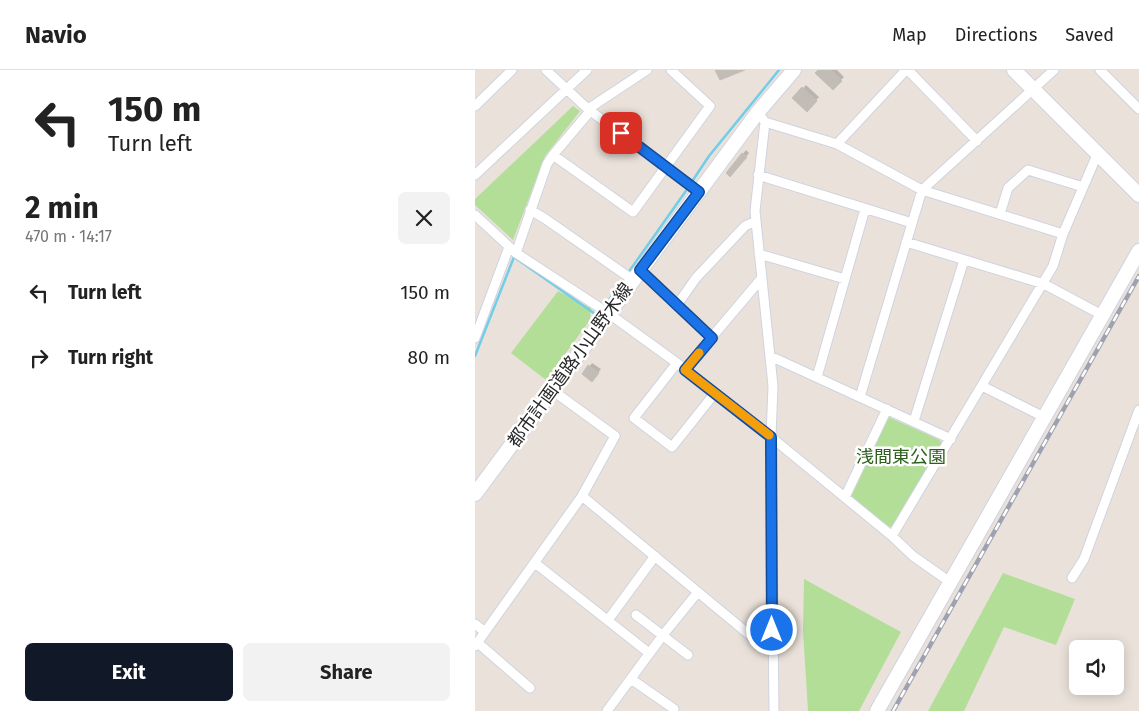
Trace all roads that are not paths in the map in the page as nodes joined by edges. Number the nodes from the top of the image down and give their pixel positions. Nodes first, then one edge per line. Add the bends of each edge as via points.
1 (512, 70) edge
2 (546, 70) edge
3 (587, 70) edge
4 (647, 70) edge
5 (671, 70) edge
6 (794, 70) edge
7 (907, 70) edge
8 (1013, 70) edge
9 (1055, 70) edge
10 (1100, 70) edge
11 (1109, 74) edge
12 (565, 90) junction
13 (1034, 90) junction
14 (475, 106) edge
15 (1139, 109) edge
16 (589, 110) junction
17 (761, 117) junction
18 (977, 140) junction
19 (837, 144) junction
20 (553, 155) junction
21 (1097, 155) junction
22 (666, 167) junction
23 (475, 175) edge
24 (758, 175) junction
25 (1083, 187) junction
26 (922, 190) junction
27 (699, 192) junction
28 (1139, 195) edge
29 (865, 209) junction
30 (530, 210) junction
31 (1000, 214) junction
32 (475, 215) edge
33 (755, 221) junction
34 (912, 223) junction
35 (1063, 234) junction
36 (907, 242) junction
37 (513, 250) junction
38 (1139, 251) edge
39 (759, 254) junction
40 (963, 260) junction
41 (637, 275) junction
42 (761, 279) junction
43 (845, 279) junction
44 (1044, 284) junction
45 (677, 305) junction
46 (475, 313) edge
47 (608, 314) junction
48 (1102, 315) junction
49 (482, 320) junction
50 (475, 338) edge
51 (712, 338) junction
52 (770, 356) junction
53 (677, 363) junction
54 (685, 370) junction
55 (817, 377) junction
56 (982, 386) junction
57 (552, 390) junction
58 (715, 393) junction
59 (860, 397) junction
60 (887, 409) junction
61 (1139, 410) edge
62 (1045, 417) junction
63 (914, 421) junction
64 (771, 437) junction
65 (951, 439) junction
66 (475, 494) edge
67 (583, 496) junction
68 (845, 497) junction
69 (893, 536) junction
70 (655, 556) junction
71 (535, 563) junction
72 (1072, 578) dead end
73 (950, 582) junction
74 (698, 592) junction
75 (636, 614) dead end
76 (608, 620) junction
77 (475, 624) edge
78 (485, 632) junction
79 (663, 635) junction
80 (476, 644) edge
81 (773, 648) junction
82 (649, 653) junction
83 (688, 656) dead end
84 (631, 679) junction
85 (530, 688) dead end
86 (674, 709) dead end
87 (607, 711) edge
88 (775, 711) edge
89 (877, 711) edge

1 - 14 street
2 - 12 street
3 - 12 street
4 - 16 street
5 - 22 street via 710,106
6 - 17 street, 都市計画道路小山野木線
7 - 18 street
7 - 19 street
8 - 13 street
9 - 13 street
10 - 11 street
11 - 15 street
12 - 16 street
12 - 23 street
13 - 18 street
13 - 21 street
16 - 20 street
16 - 22 street
17 - 19 street
17 - 24 street
17 - 27 street, 都市計画道路小山野木線
18 - 26 street
19 - 26 street
20 - 22 street via 633,212
20 - 30 street
21 - 25 street
21 - 28 street
22 - 27 street
24 - 29 street
24 - 33 street
25 - 31 street via 1028,170 1008,188
25 - 35 street
26 - 31 street
26 - 34 street
27 - 41 street, 都市計画道路小山野木線
29 - 34 street
29 - 43 street
30 - 37 street
30 - 41 street
31 - 35 street
32 - 37 street
33 - 39 street
33 - 45 street via 745,226 708,265
34 - 36 street
35 - 44 street
36 - 40 street
36 - 59 street
37 - 47 street
37 - 49 street
38 - 48 street
39 - 42 street
39 - 43 street
40 - 44 street
40 - 63 street
41 - 45 street
41 - 47 street, 都市計画道路小山野木線
42 - 51 street
42 - 52 street
43 - 55 street
44 - 48 street
44 - 56 street
45 - 51 street
46 - 49 street
47 - 53 street
47 - 57 street, 都市計画道路小山野木線
48 - 62 street
49 - 50 street
51 - 54 street
52 - 55 street
52 - 64 street via 773,386
53 - 54 street
53 - 58 street via 635,418 672,447
54 - 58 street
55 - 59 street
56 - 62 street
56 - 65 street
57 - 66 street, 都市計画道路小山野木線
57 - 67 street via 615,436
58 - 64 street
59 - 60 street
60 - 63 street
60 - 68 street
61 - 72 street via 1084,559
62 - 73 street
63 - 65 street
64 - 68 street
64 - 81 street
65 - 69 street
67 - 70 street
67 - 71 street
68 - 69 street
69 - 73 street via 913,556
70 - 74 street
70 - 76 street
71 - 76 street
71 - 78 street
73 - 89 street
74 - 79 street
74 - 81 street via 757,641
75 - 79 street
76 - 82 street
77 - 78 street
78 - 80 street
79 - 82 street
79 - 83 street
80 - 85 street
81 - 88 street
82 - 84 street
84 - 86 street
84 - 87 street

